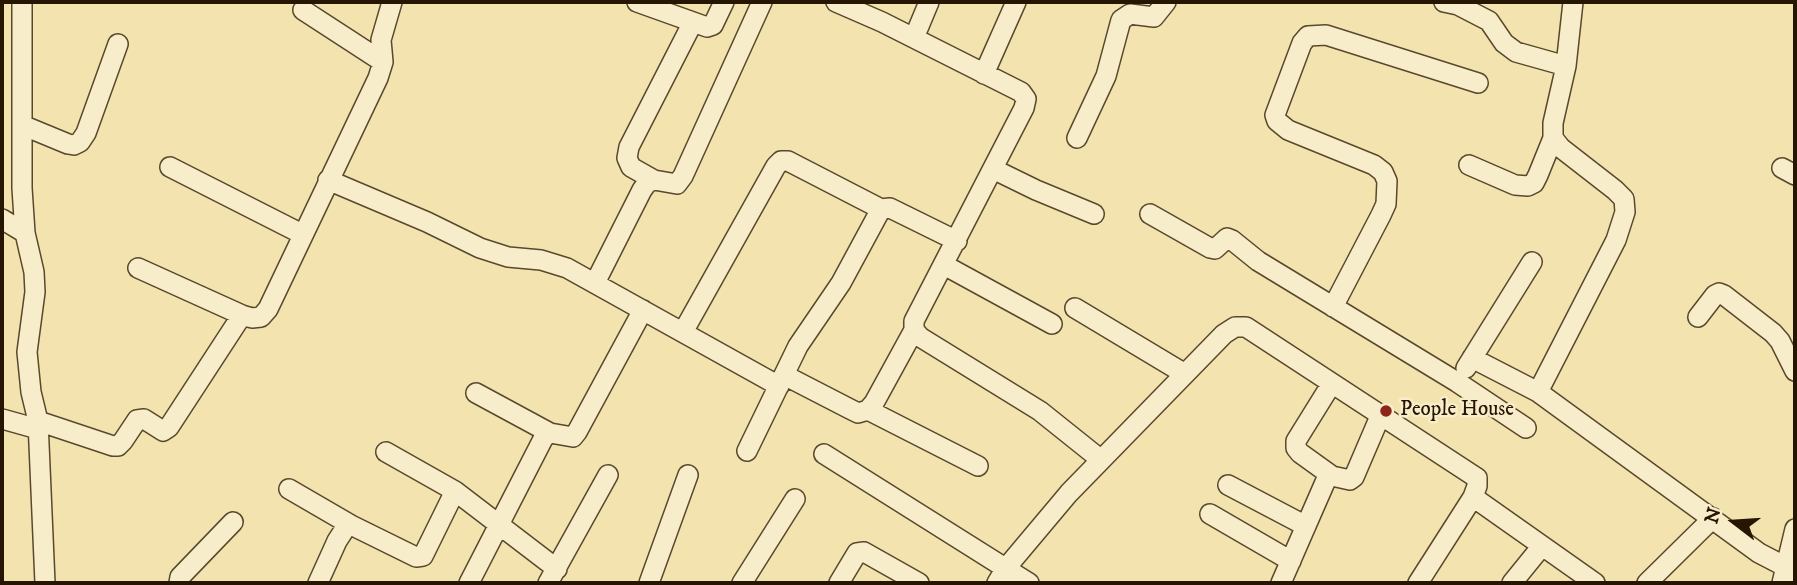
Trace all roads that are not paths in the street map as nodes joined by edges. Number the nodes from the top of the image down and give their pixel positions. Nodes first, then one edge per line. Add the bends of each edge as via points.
1 (22, 2) edge
2 (392, 2) edge
3 (637, 2) edge
4 (724, 2) edge
5 (761, 2) edge
6 (836, 2) edge
7 (929, 2) edge
8 (1016, 2) edge
9 (1166, 2) edge
10 (1573, 2) edge
11 (1454, 3) edge
12 (668, 7) edge
13 (303, 10) dead end
14 (693, 23) junction
15 (914, 38) junction
16 (118, 44) dead end
17 (383, 61) junction
18 (1566, 66) junction
19 (984, 74) junction
20 (1478, 83) dead end
21 (22, 125) junction
22 (1077, 138) dead end
23 (1553, 138) junction
24 (1469, 165) dead end
25 (170, 167) dead end
26 (993, 169) junction
27 (328, 180) junction
28 (654, 180) junction
29 (881, 209) junction
30 (1094, 214) dead end
31 (1150, 214) dead end
32 (2, 219) edge
33 (25, 233) junction
34 (302, 234) junction
35 (957, 241) junction
36 (1532, 262) dead end
37 (944, 265) junction
38 (138, 268) dead end
39 (595, 283) junction
40 (1333, 307) junction
41 (1075, 308) dead end
42 (643, 310) junction
43 (242, 314) junction
44 (1699, 317) dead end
45 (1052, 324) dead end
46 (914, 330) junction
47 (683, 332) junction
48 (1472, 358) junction
49 (1795, 371) edge
50 (1185, 374) junction
51 (781, 381) junction
52 (1457, 382) junction
53 (1332, 383) junction
54 (1538, 392) junction
55 (476, 393) dead end
56 (868, 410) junction
57 (1381, 414) junction
58 (2, 419) edge
59 (38, 425) junction
60 (1526, 428) dead end
61 (550, 433) junction
62 (747, 451) dead end
63 (386, 452) dead end
64 (824, 454) dead end
65 (1100, 459) junction
66 (978, 466) dead end
67 (608, 475) dead end
68 (688, 475) dead end
69 (1332, 477) junction
70 (1228, 485) dead end
71 (289, 489) dead end
72 (455, 491) junction
73 (1473, 496) junction
74 (795, 499) dead end
75 (1210, 514) dead end
76 (1713, 519) junction
77 (233, 522) dead end
78 (351, 525) junction
79 (500, 526) junction
80 (1306, 526) junction
81 (1795, 529) edge
82 (1542, 546) junction
83 (1291, 561) junction
84 (1788, 575) edge
85 (552, 576) edge
86 (1001, 576) edge
87 (44, 583) edge
88 (179, 583) edge
89 (318, 583) edge
90 (469, 583) edge
91 (649, 583) edge
92 (743, 583) edge
93 (839, 583) edge
94 (919, 583) edge
95 (1029, 583) edge
96 (1282, 583) edge
97 (1303, 583) edge
98 (1419, 583) edge
99 (1513, 583) edge
100 (1595, 583) edge
101 (1647, 583) edge

1 - 21 street
2 - 17 street via 381,40
3 - 12 street
4 - 14 street via 713,26
5 - 28 street via 682,176 677,184
6 - 15 street
7 - 15 street
8 - 19 street
9 - 22 street via 1154,17 1130,15 1121,20 1106,76
10 - 18 street
11 - 18 street via 1489,21 1516,52
12 - 14 street
13 - 17 street
14 - 28 street via 629,147 631,167
15 - 19 street
16 - 21 street via 80,142 68,144
17 - 27 street via 379,78
18 - 23 street
19 - 26 street via 1026,99
20 - 40 street via 1326,35 1308,36 1302,43 1275,115 1277,121 1288,130 1374,166 1387,181 1381,215
21 - 33 street
23 - 24 street via 1534,183 1528,186
23 - 54 street via 1615,190 1623,199 1625,212 1616,240
25 - 34 street
26 - 30 street
26 - 35 street
27 - 34 street
27 - 39 street via 480,248 552,262
28 - 39 street via 642,190
29 - 35 street via 890,208
29 - 47 street via 781,161
29 - 51 street
31 - 40 street via 1210,248 1227,238 1232,240
32 - 33 street
33 - 59 street via 35,292 28,374
34 - 43 street via 268,309 261,317
35 - 37 street
36 - 48 street
37 - 45 street
37 - 46 street via 914,321
38 - 43 street
39 - 42 street
40 - 52 street
41 - 50 street
42 - 47 street
42 - 61 street via 578,432 573,437
43 - 59 street via 163,431 144,419 137,420 123,441 113,446
44 - 49 street via 1715,295 1724,295 1773,333
46 - 56 street
46 - 65 street via 1040,411
47 - 51 street
48 - 52 street
48 - 54 street
50 - 53 street via 1224,334 1246,327
50 - 65 street
51 - 56 street via 858,413
51 - 62 street
52 - 60 street
53 - 57 street
53 - 69 street via 1296,441 1300,453
54 - 76 street
55 - 61 street
56 - 66 street
57 - 69 street via 1354,477
57 - 73 street via 1477,478
58 - 59 street
59 - 87 street
61 - 79 street via 544,436
63 - 72 street
64 - 86 street
65 - 86 street
67 - 85 street
68 - 91 street
69 - 80 street via 1326,480
70 - 80 street
71 - 78 street
72 - 78 street via 422,556
72 - 79 street
73 - 82 street
73 - 98 street
74 - 92 street
75 - 83 street
76 - 84 street
76 - 101 street
77 - 88 street
78 - 89 street via 337,541
79 - 85 street
79 - 90 street
80 - 83 street
81 - 84 street
82 - 99 street
82 - 100 street
83 - 96 street
86 - 95 street
93 - 94 street via 857,553 864,552
96 - 97 street

